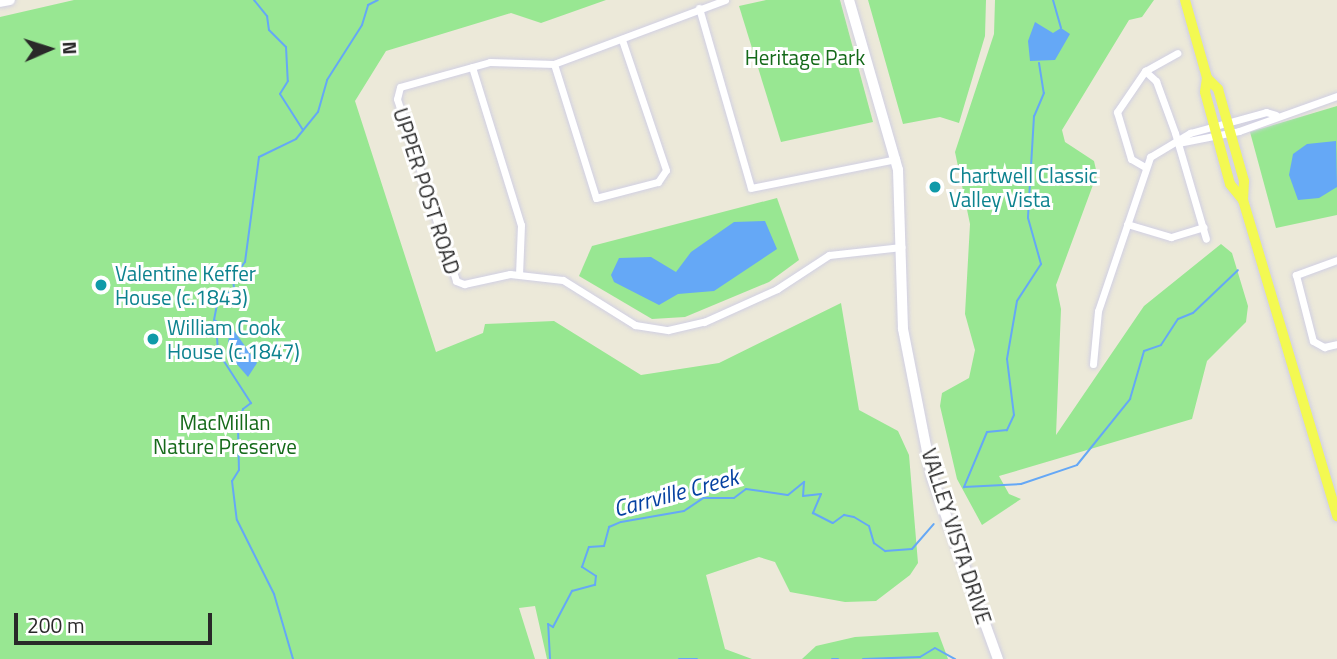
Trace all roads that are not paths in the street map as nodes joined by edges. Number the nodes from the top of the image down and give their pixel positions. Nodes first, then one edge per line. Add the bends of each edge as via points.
1 (10, 0) edge
2 (725, 0) edge
3 (849, 0) edge
4 (1185, 0) edge
5 (0, 2) edge
6 (699, 8) junction
7 (622, 40) junction
8 (1177, 54) dead end
9 (554, 64) junction
10 (472, 67) junction
11 (1145, 71) junction
12 (1207, 78) junction
13 (1337, 96) edge
14 (1228, 129) junction
15 (1216, 132) junction
16 (1178, 143) junction
17 (895, 159) junction
18 (1145, 167) junction
19 (1243, 200) junction
20 (1127, 224) junction
21 (1203, 227) junction
22 (1206, 239) dead end
23 (902, 247) junction
24 (1337, 260) edge
25 (519, 274) junction
26 (1337, 344) edge
27 (1093, 364) dead end
28 (1337, 516) edge
29 (998, 659) edge

1 - 5 street
2 - 6 street, UPPER POST ROAD
3 - 17 street, VALLEY VISTA DRIVE
4 - 12 main road
6 - 7 street, UPPER POST ROAD
6 - 17 street via 751,188
7 - 9 street, UPPER POST ROAD
7 - 9 street via 666,170 658,182 596,198
8 - 11 street
9 - 10 street, UPPER POST ROAD via 506,61
10 - 25 street via 521,225
10 - 25 street, UPPER POST ROAD via 405,85 397,99 456,281
11 - 16 street via 1156,81
11 - 18 street via 1121,102 1117,116 1131,159
12 - 14 main road via 1217,89
12 - 15 main road via 1205,92
13 - 14 street
14 - 15 street
14 - 19 main road
15 - 16 street
15 - 19 main road via 1230,184
16 - 18 street via 1157,151
16 - 21 street
17 - 23 street, VALLEY VISTA DRIVE
18 - 20 street
19 - 28 main road
20 - 21 street via 1171,237
20 - 27 street via 1098,311
21 - 22 street
23 - 25 street, UPPER POST ROAD via 829,255 777,289 705,322 668,330 635,325 570,283
23 - 29 street, VALLEY VISTA DRIVE via 904,335 932,477
24 - 26 street via 1296,275 1313,341 1324,347

